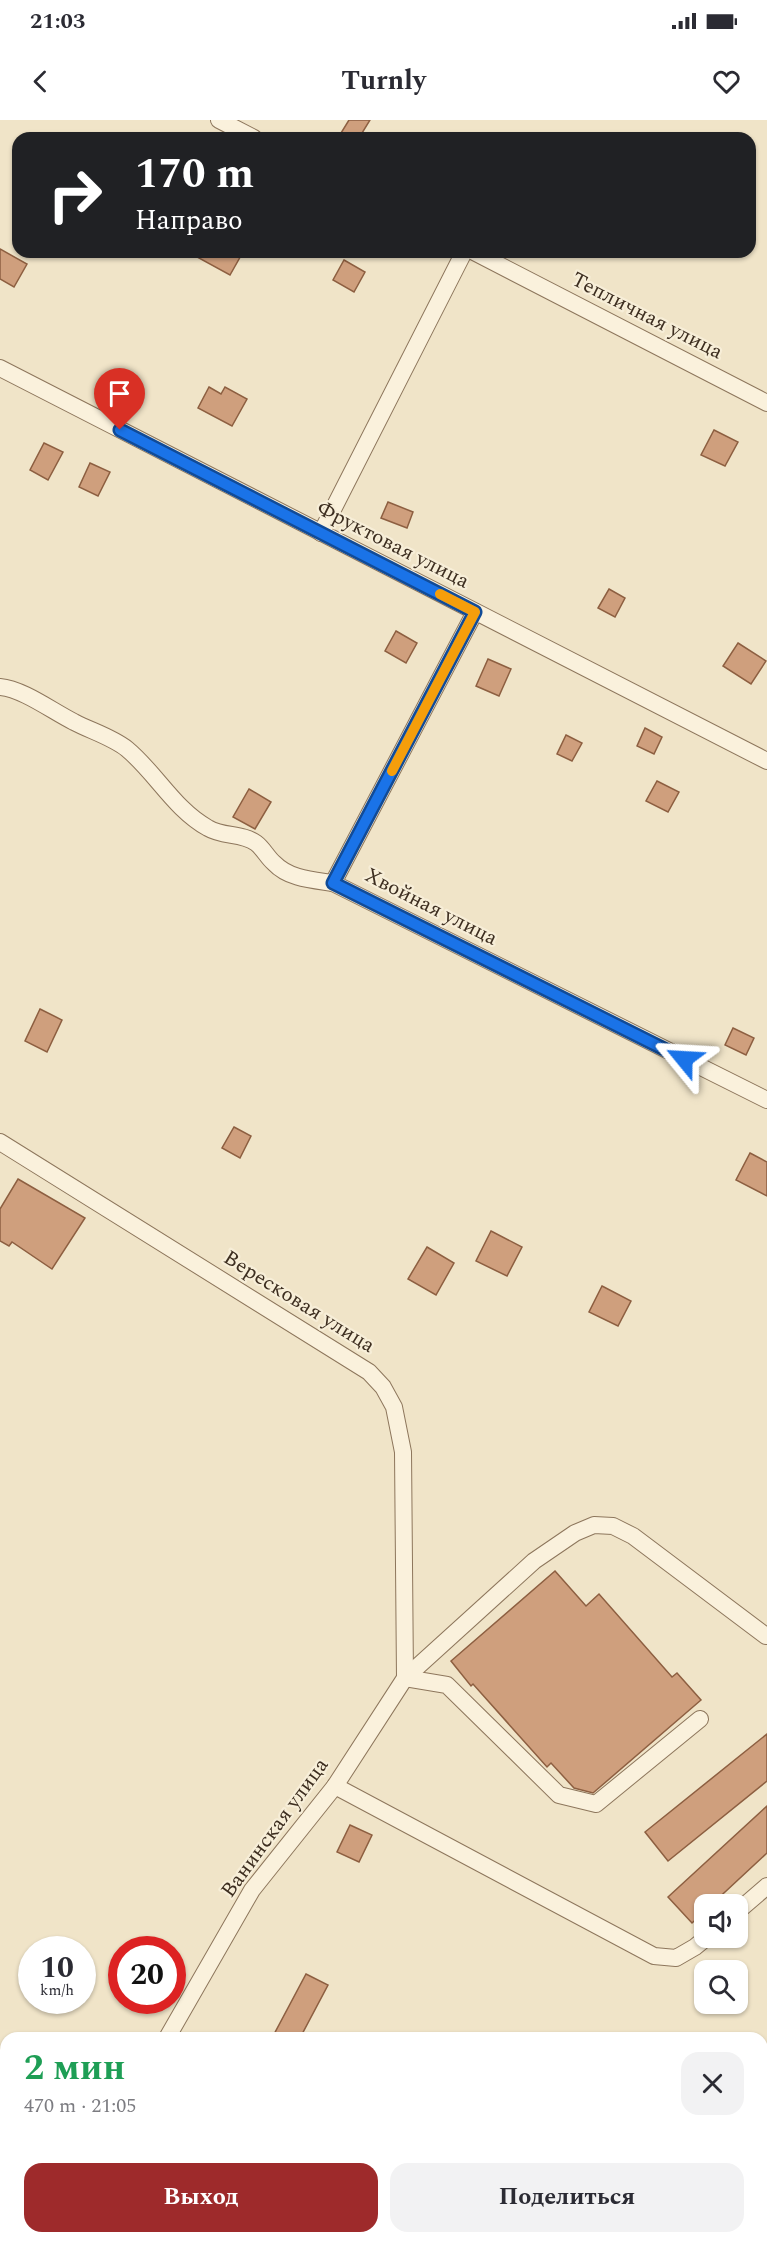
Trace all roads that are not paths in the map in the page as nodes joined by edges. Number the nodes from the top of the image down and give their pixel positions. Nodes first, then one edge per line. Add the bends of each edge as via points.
1 (219, 120) edge
2 (242, 132) edge
3 (461, 258) edge
4 (486, 258) edge
5 (0, 368) edge
6 (767, 403) edge
7 (321, 533) junction
8 (475, 612) junction
9 (0, 687) edge
10 (767, 761) edge
11 (333, 883) junction
12 (767, 1100) edge
13 (0, 1142) edge
14 (766, 1636) edge
15 (405, 1678) junction
16 (700, 1719) dead end
17 (335, 1786) junction
18 (767, 1886) edge
19 (748, 1902) edge
20 (694, 1948) edge
21 (170, 2032) edge

1 - 2 street
3 - 7 street
4 - 6 street, Тепличная улица
5 - 7 street, Фруктовая улица
7 - 8 street, Фруктовая улица
8 - 10 street, Фруктовая улица
8 - 11 street
9 - 11 street, Хвойная улица via 26,696 127,749 186,812 208,828 257,844 287,873
11 - 12 street, Хвойная улица
13 - 15 street, Вересковая улица via 369,1372 383,1387 394,1407 403,1452
14 - 15 street, Ванинская улица via 633,1536 613,1526 594,1525 534,1561
15 - 16 street via 447,1685 559,1795 596,1804
15 - 17 street, Ванинская улица
17 - 20 street via 654,1956 676,1958
17 - 21 street, Ванинская улица via 252,1890
18 - 19 street

